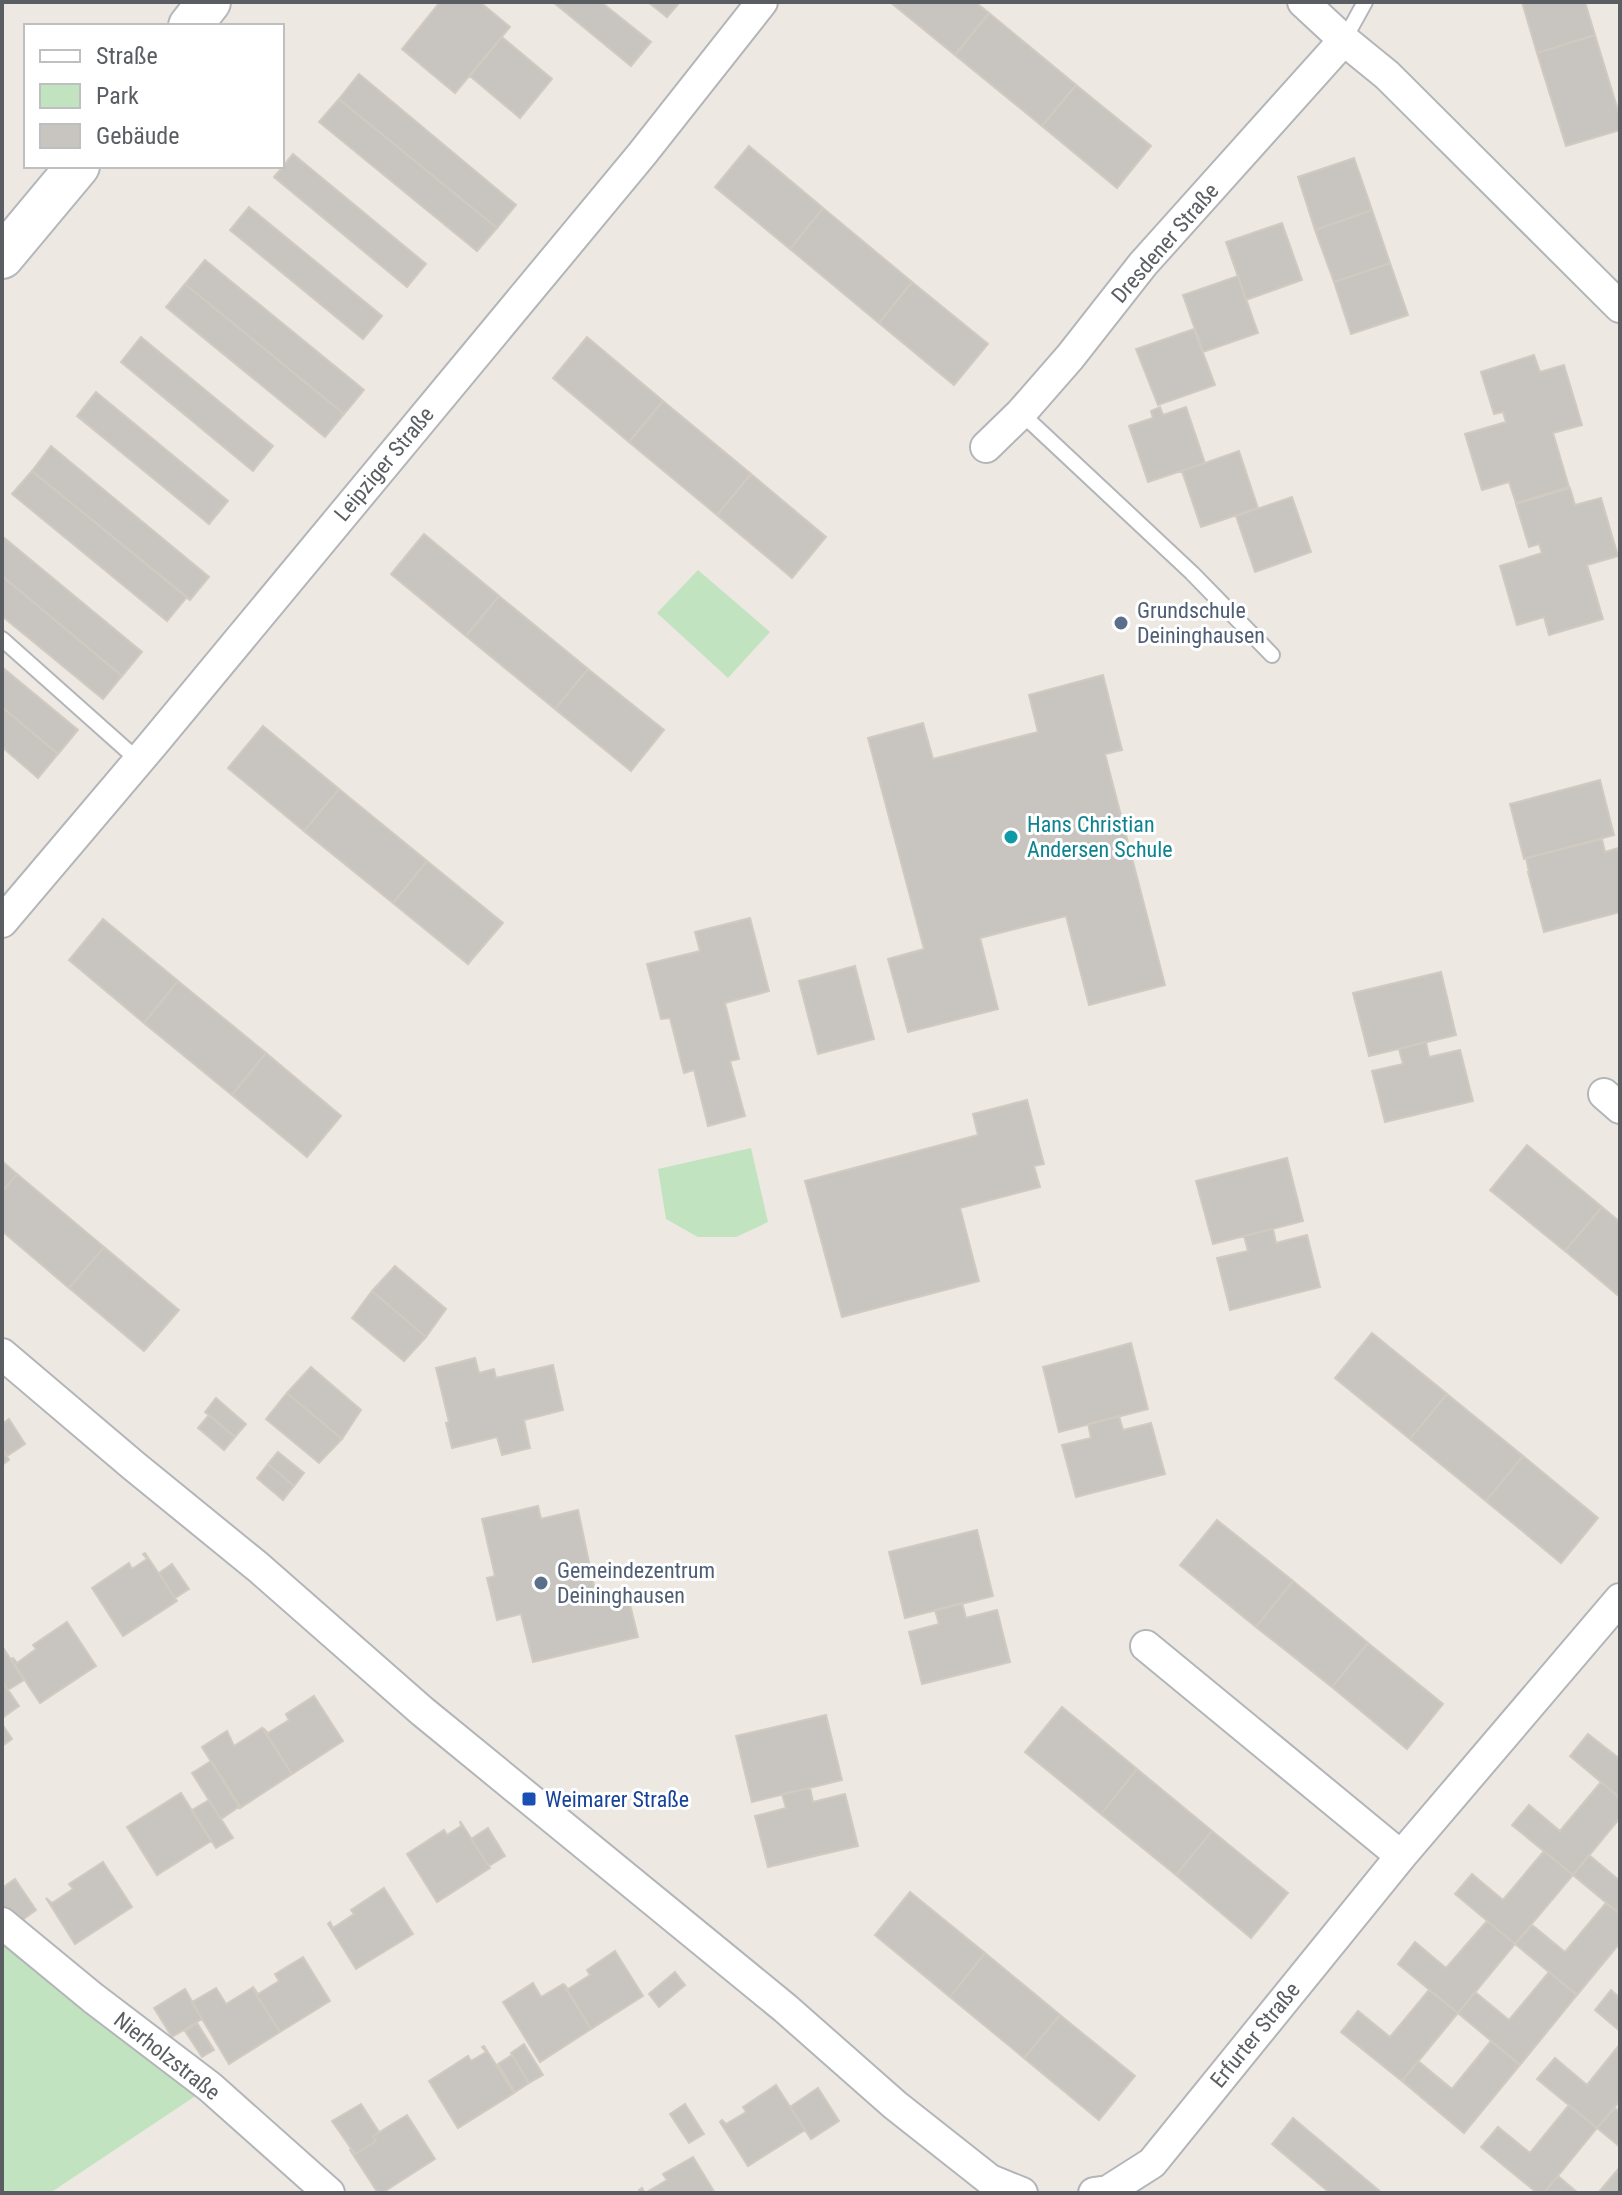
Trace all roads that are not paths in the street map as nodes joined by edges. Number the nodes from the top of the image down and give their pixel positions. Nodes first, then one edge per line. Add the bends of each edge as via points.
1 (209, 2) edge
2 (762, 2) edge
3 (1303, 2) edge
4 (1365, 2) edge
5 (192, 24) edge
6 (1344, 40) junction
7 (76, 168) edge
8 (2, 257) edge
9 (1620, 307) edge
10 (1021, 413) junction
11 (986, 447) dead end
12 (2, 639) edge
13 (1272, 655) dead end
14 (139, 761) junction
15 (2, 922) edge
16 (2, 1354) edge
17 (1620, 1599) edge
18 (1146, 1646) dead end
19 (1401, 1856) junction
20 (2, 1923) edge
21 (329, 2193) edge
22 (1022, 2193) edge
23 (1094, 2193) edge

1 - 5 main road
2 - 14 street, Leipziger Straße
3 - 6 street
4 - 6 lane
6 - 9 street via 1387,75
6 - 10 street, Dresdener Straße via 1143,264
7 - 8 main road
10 - 11 street, Dresdener Straße
10 - 13 lane
12 - 14 lane
14 - 15 street, Leipziger Straße
16 - 22 street via 895,2105 990,2180
17 - 19 street, Erfurter Straße
18 - 19 street
19 - 23 street, Erfurter Straße via 1152,2163 1108,2191
20 - 21 street, Nierholzstraße via 210,2087

